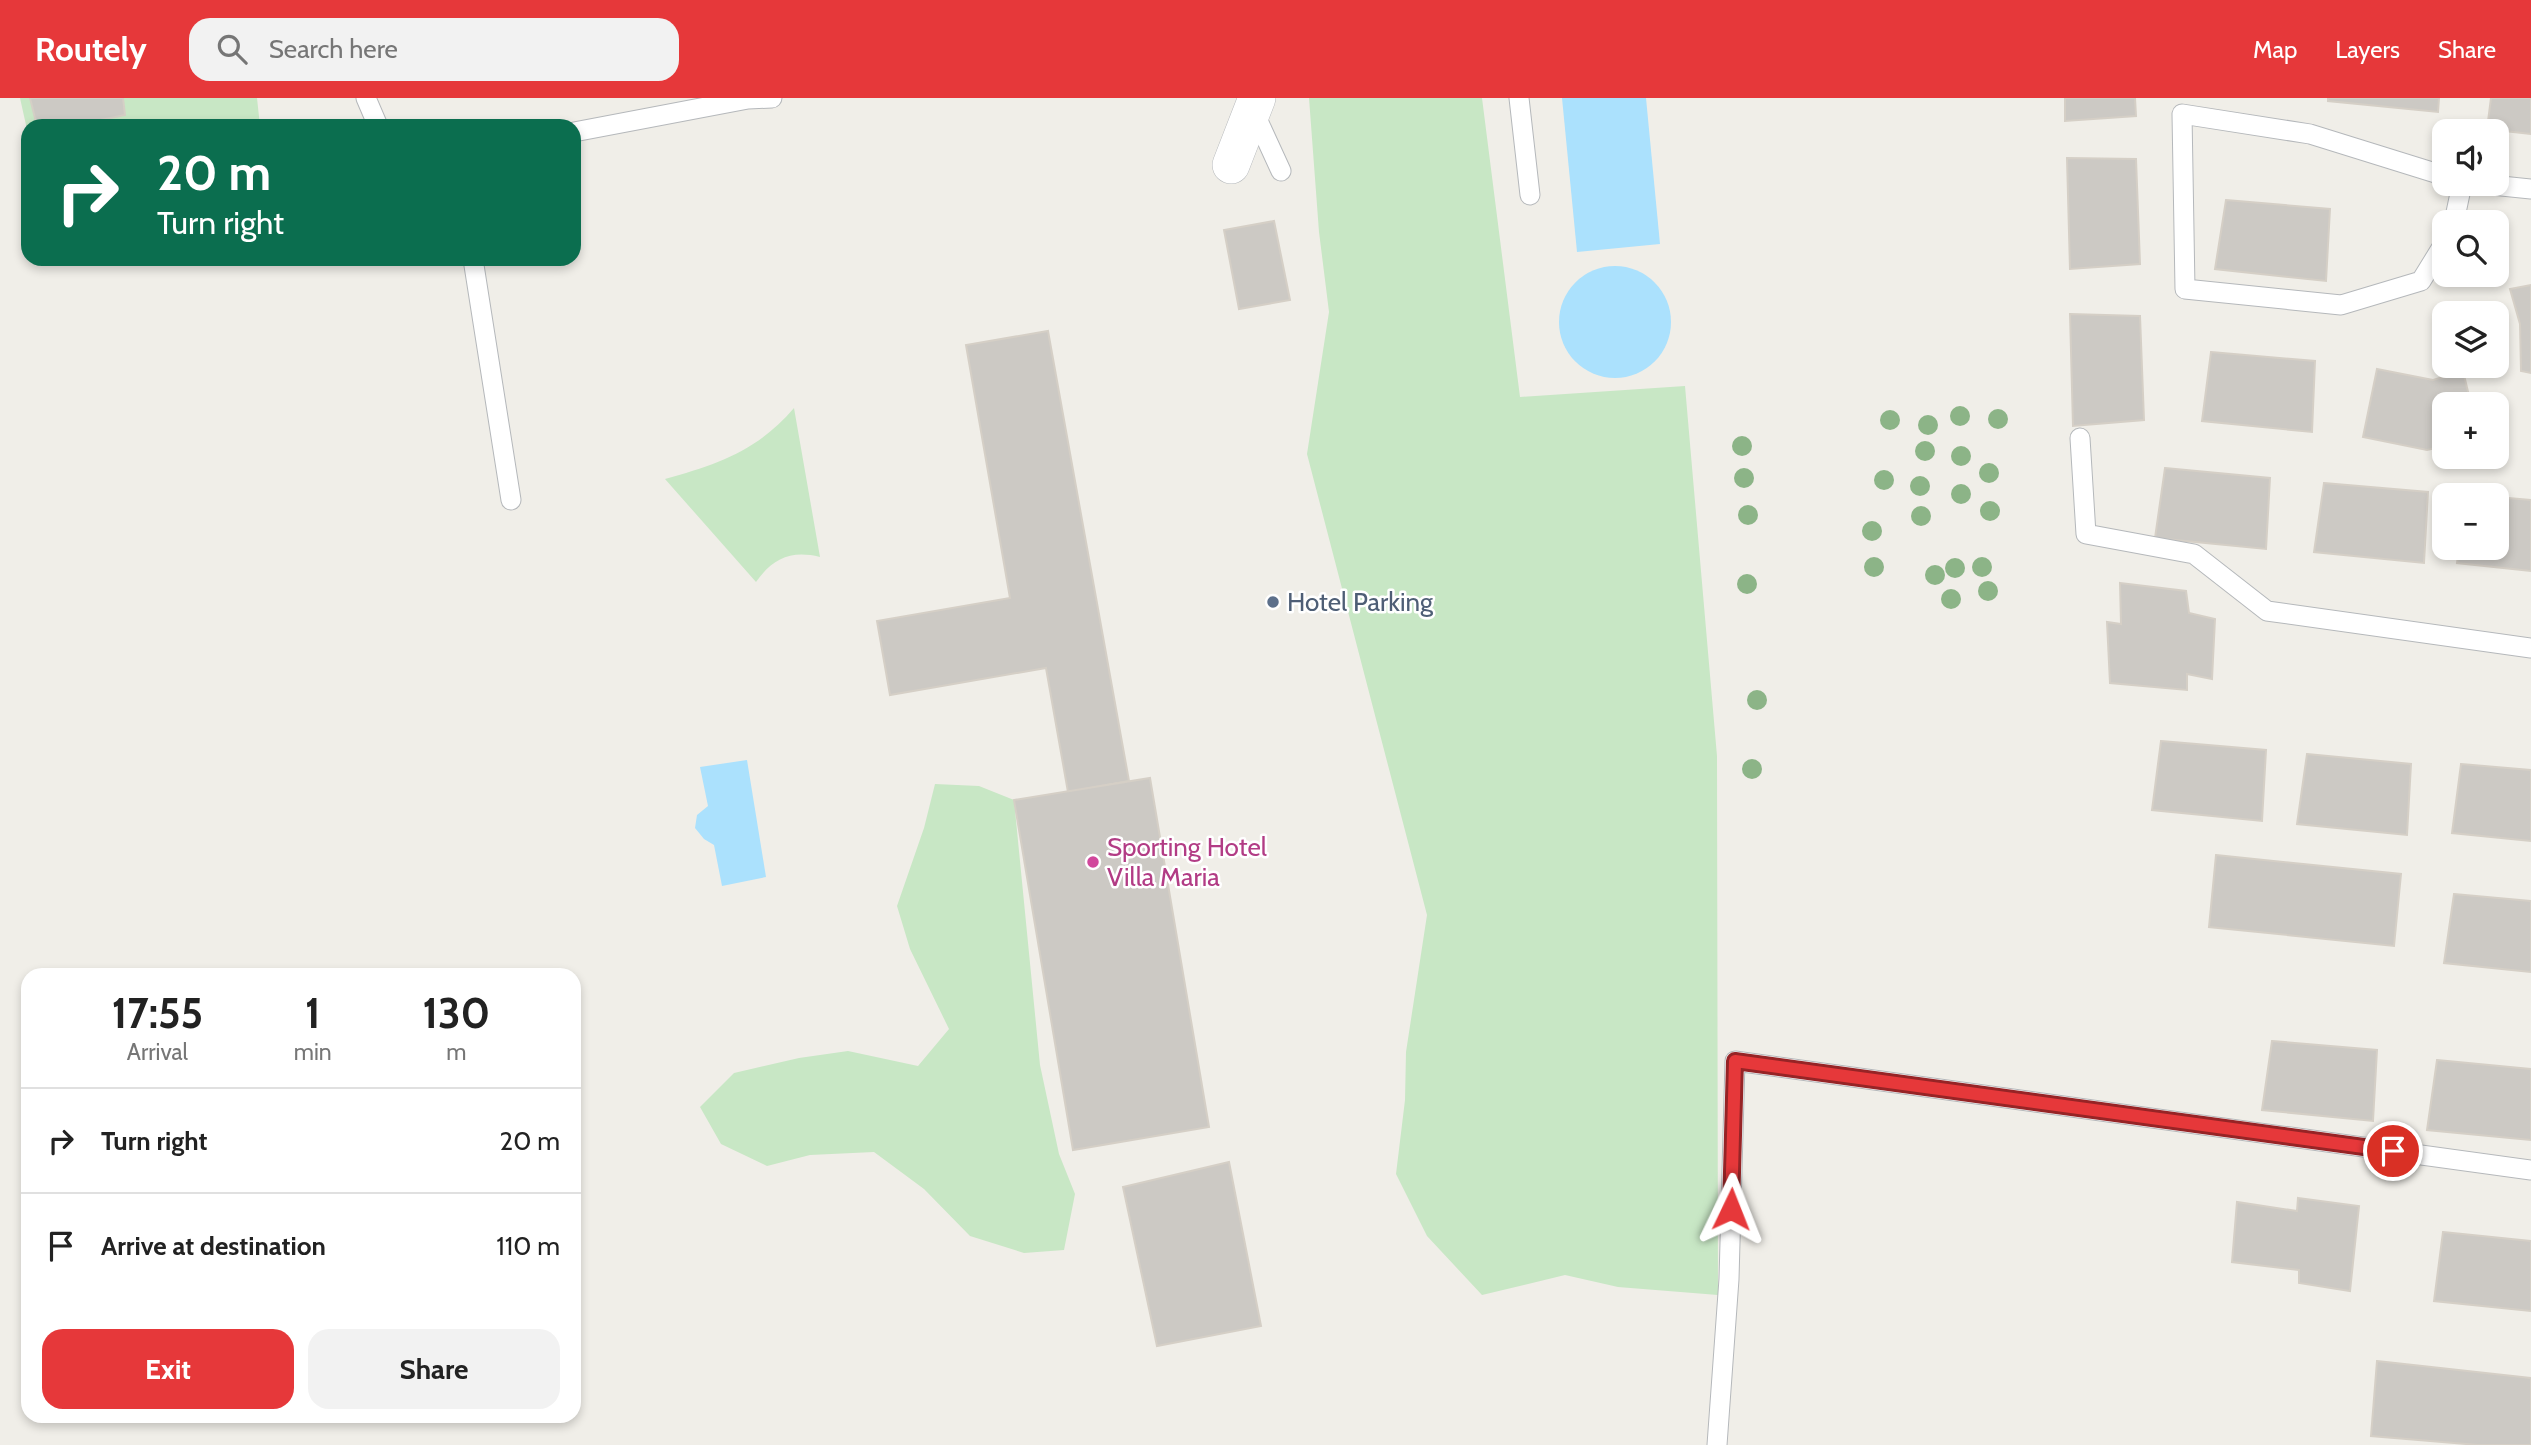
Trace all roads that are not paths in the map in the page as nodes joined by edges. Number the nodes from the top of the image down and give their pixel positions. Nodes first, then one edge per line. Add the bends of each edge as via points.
1 (366, 98) edge
2 (772, 98) edge
3 (1519, 98) edge
4 (1255, 103) edge
5 (375, 119) edge
6 (581, 131) edge
7 (1231, 165) dead end
8 (1281, 171) dead end
9 (2432, 172) edge
10 (2509, 187) edge
11 (2531, 189) edge
12 (1530, 195) dead end
13 (2432, 264) edge
14 (474, 266) edge
15 (2080, 438) dead end
16 (511, 500) dead end
17 (2531, 648) edge
18 (2531, 1170) edge
19 (1717, 1445) edge

1 - 5 lane
2 - 6 lane
3 - 12 lane
4 - 7 street
4 - 8 lane
9 - 13 lane via 2310,134 2182,114 2185,289 2341,305 2421,281
10 - 11 lane
14 - 16 lane
15 - 17 lane via 2086,534 2194,554 2267,611
18 - 19 lane via 1735,1061 1729,1279

